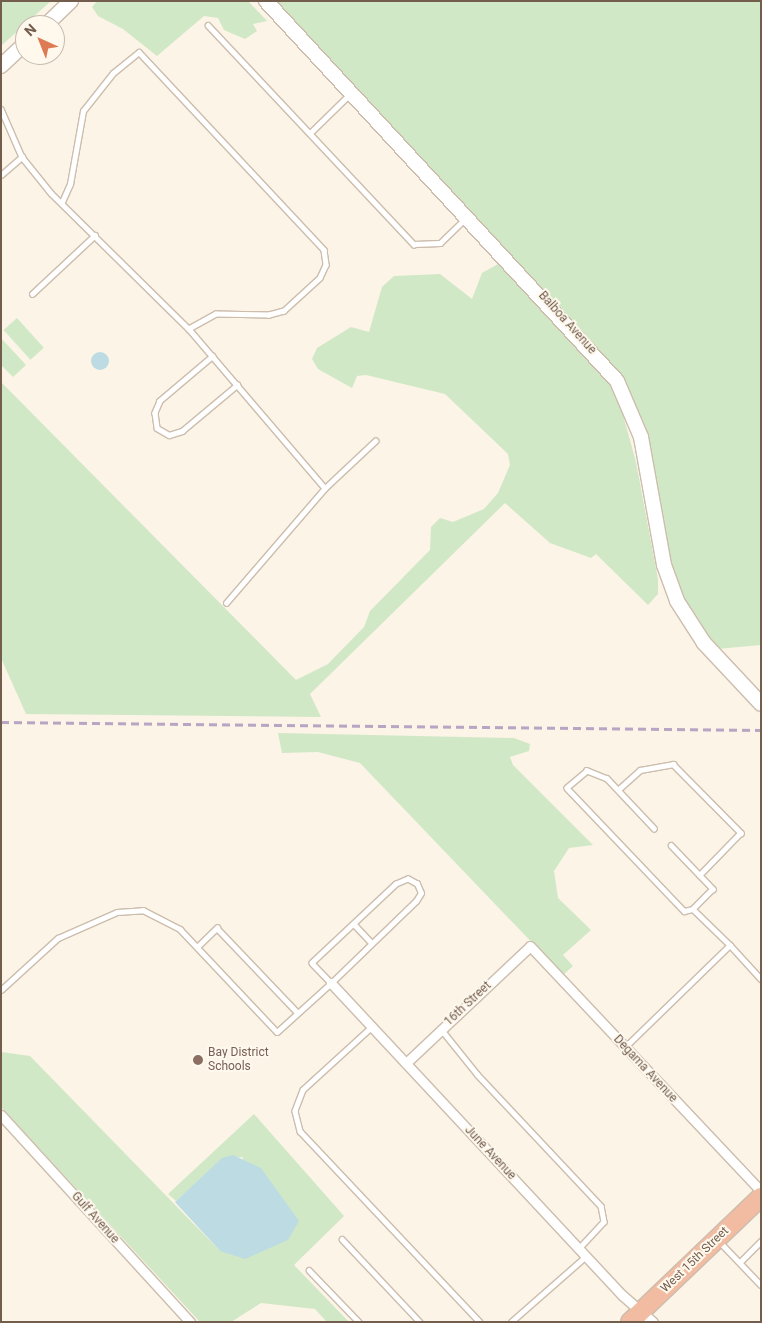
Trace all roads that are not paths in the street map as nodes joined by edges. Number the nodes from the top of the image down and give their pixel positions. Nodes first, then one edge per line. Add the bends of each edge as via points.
1 (71, 1) edge
2 (266, 1) edge
3 (56, 15) edge
4 (208, 25) dead end
5 (15, 53) edge
6 (1, 66) edge
7 (352, 92) junction
8 (1, 109) edge
9 (310, 133) junction
10 (22, 158) junction
11 (1, 175) edge
12 (62, 202) junction
13 (468, 217) junction
14 (95, 235) junction
15 (32, 294) dead end
16 (190, 329) junction
17 (213, 356) junction
18 (237, 385) junction
19 (375, 441) dead end
20 (325, 488) junction
21 (226, 603) dead end
22 (760, 701) edge
23 (619, 789) junction
24 (654, 829) dead end
25 (671, 845) dead end
26 (700, 875) junction
27 (693, 909) junction
28 (354, 924) junction
29 (372, 943) junction
30 (530, 946) joint
31 (730, 946) junction
32 (197, 947) junction
33 (761, 979) edge
34 (331, 983) junction
35 (1, 990) edge
36 (298, 1013) junction
37 (372, 1027) junction
38 (441, 1029) junction
39 (625, 1047) junction
40 (406, 1063) junction
41 (1, 1115) edge
42 (760, 1199) edge
43 (342, 1238) dead end
44 (717, 1239) junction
45 (761, 1241) edge
46 (579, 1249) junction
47 (586, 1256) junction
48 (740, 1262) junction
49 (309, 1270) dead end
50 (761, 1285) edge
51 (641, 1318) edge
52 (190, 1322) edge
53 (359, 1322) edge
54 (420, 1322) edge
55 (480, 1322) edge
56 (511, 1322) edge

1 - 3 street
2 - 7 street, Balboa Avenue
4 - 9 lane
5 - 6 street
7 - 9 lane
7 - 13 street, Balboa Avenue
8 - 10 lane
9 - 13 lane via 414,244 440,243
10 - 11 lane
10 - 12 lane
12 - 14 lane
12 - 16 lane via 70,184 83,110 113,73 139,52 324,250 326,265 320,278 284,311 269,315 216,314
13 - 22 street, Balboa Avenue via 582,339 621,387 642,437 662,553 674,594 698,635
14 - 15 lane
14 - 16 lane
16 - 17 lane
17 - 18 lane
17 - 18 lane via 160,401 155,413 157,428 169,435 182,430
18 - 20 lane
19 - 20 lane
20 - 21 lane
23 - 24 lane
23 - 26 lane via 640,770 673,764 742,833
23 - 27 lane via 587,771 567,788 684,911
25 - 26 lane
26 - 27 lane via 713,889
27 - 31 lane
28 - 29 lane
28 - 29 lane via 401,881 417,884 417,900
28 - 34 lane via 312,963
29 - 34 lane
30 - 38 street, 16th Street
30 - 39 street, Degama Avenue
31 - 33 lane
31 - 39 lane
32 - 35 lane via 165,919 143,910 122,910 53,941
32 - 36 lane via 217,928
32 - 36 lane via 277,1032
34 - 36 lane
34 - 37 street, June Avenue
37 - 40 street, June Avenue
37 - 55 lane via 303,1090 295,1111 300,1131
38 - 40 street, 16th Street
38 - 46 lane via 477,1074 601,1206 604,1222
39 - 42 street, Degama Avenue
40 - 46 street, June Avenue
41 - 52 street, Gulf Avenue
42 - 44 highway, West 15th Street
43 - 54 lane
44 - 48 lane
44 - 51 highway, West 15th Street
45 - 48 lane
46 - 47 street, June Avenue
47 - 51 street, June Avenue
47 - 56 lane
48 - 50 lane
49 - 53 lane

